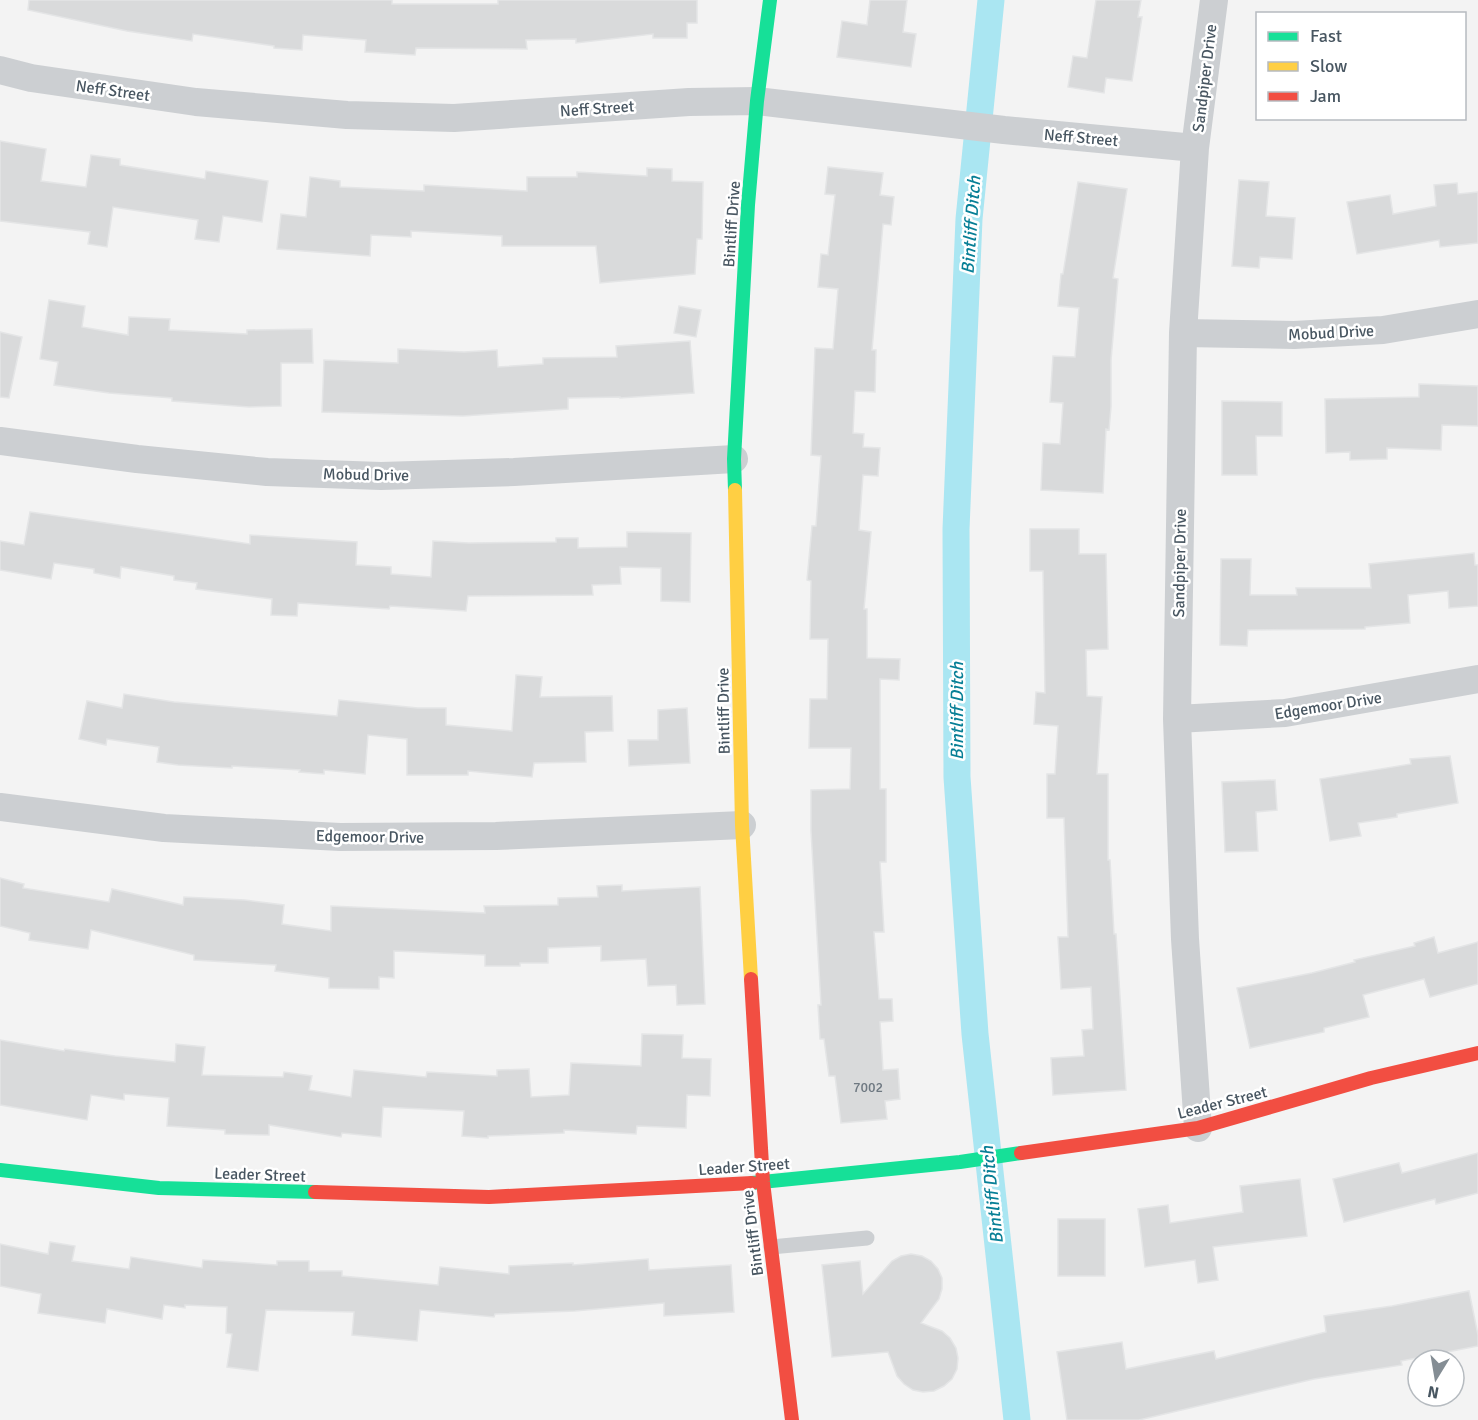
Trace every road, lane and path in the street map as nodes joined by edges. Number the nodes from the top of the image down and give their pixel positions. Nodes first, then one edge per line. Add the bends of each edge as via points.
1 (770, 0) edge
2 (1214, 0) edge
3 (0, 70) edge
4 (757, 101) junction
5 (1195, 148) junction
6 (1478, 314) edge
7 (1183, 333) junction
8 (0, 441) edge
9 (734, 459) junction
10 (1478, 678) edge
11 (1177, 719) junction
12 (0, 807) edge
13 (742, 825) junction
14 (1478, 1053) edge
15 (1198, 1128) junction
16 (0, 1170) edge
17 (763, 1182) junction
18 (867, 1238) dead end
19 (771, 1247) junction
20 (792, 1420) edge

1 - 4 street, Bintliff Drive
2 - 5 street, Sandpiper Drive
3 - 4 street, Neff Street via 196,102 347,115 454,118
4 - 5 street, Neff Street
4 - 9 street, Bintliff Drive
5 - 7 street, Sandpiper Drive
6 - 7 street, Mobud Drive via 1383,330 1294,335
7 - 11 street, Sandpiper Drive
8 - 9 street, Mobud Drive via 256,471 381,476
9 - 13 street, Bintliff Drive
10 - 11 street, Edgemoor Drive via 1285,713
11 - 15 street, Sandpiper Drive via 1185,939
12 - 13 street, Edgemoor Drive via 164,828 340,837 496,836
13 - 17 street, Bintliff Drive
14 - 15 street, Leader Street via 1371,1077
15 - 17 street, Leader Street via 960,1162
16 - 17 street, Leader Street via 159,1188 489,1197
17 - 19 street, Bintliff Drive
18 - 19 lane
19 - 20 street, Bintliff Drive

